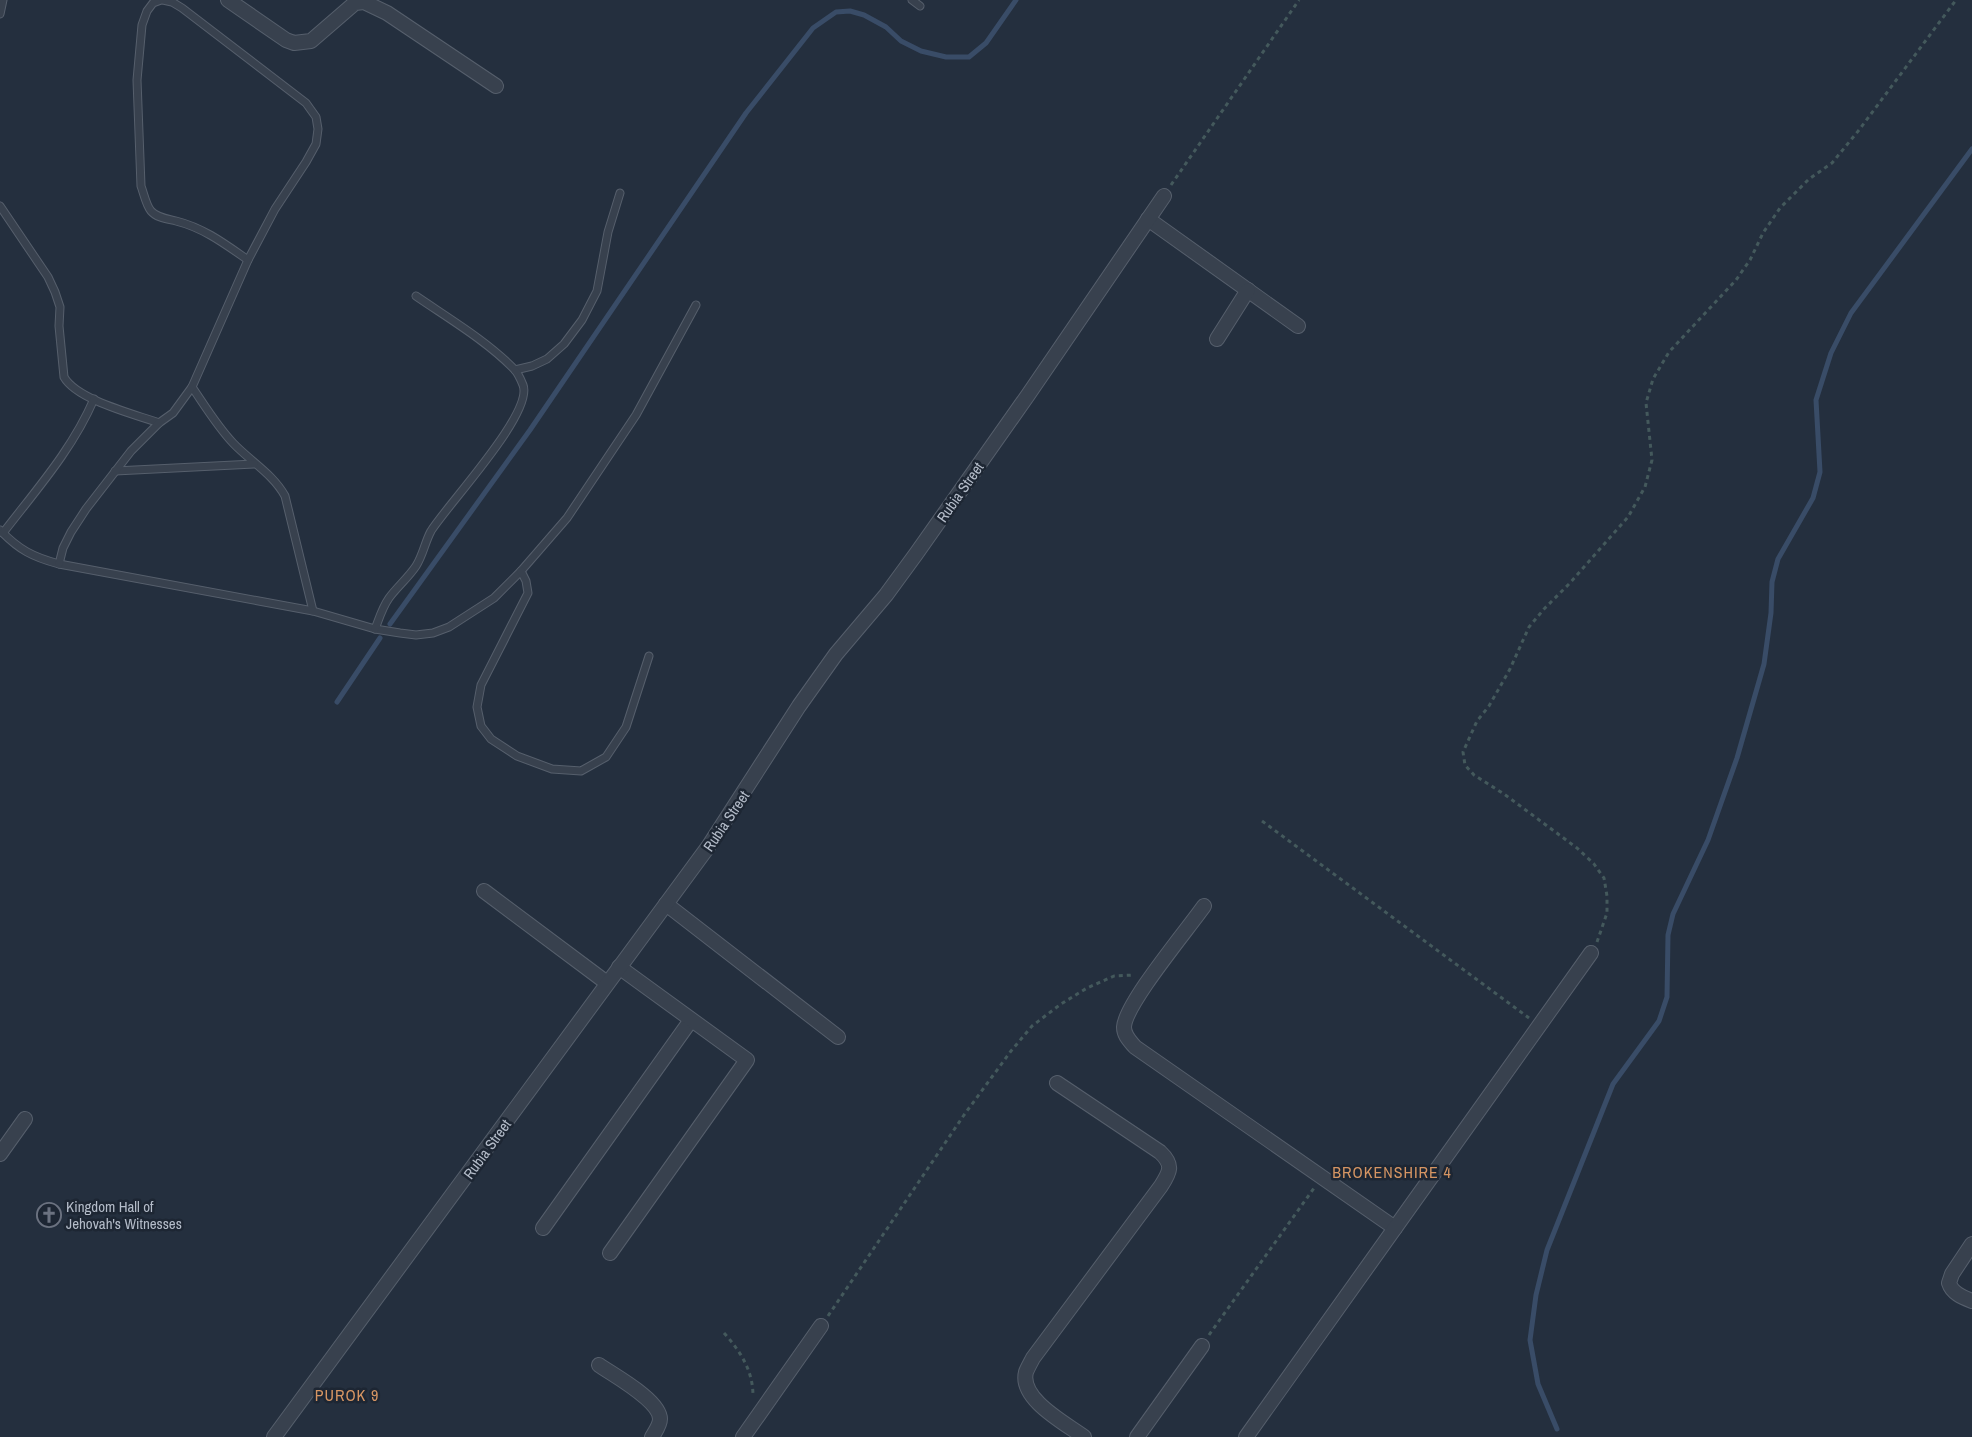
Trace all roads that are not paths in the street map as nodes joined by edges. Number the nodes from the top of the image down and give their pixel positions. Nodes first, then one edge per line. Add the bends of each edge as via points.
1 (2, 0) edge
2 (162, 0) edge
3 (228, 0) edge
4 (912, 0) edge
5 (920, 6) dead end
6 (0, 14) edge
7 (496, 86) dead end
8 (620, 193) dead end
9 (1164, 196) road end
10 (0, 206) edge
11 (1148, 219) junction
12 (248, 260) junction
13 (1248, 290) junction
14 (416, 296) dead end
15 (696, 305) dead end
16 (1298, 326) dead end
17 (1217, 339) dead end
18 (515, 370) junction
19 (192, 387) junction
20 (94, 399) junction
21 (159, 423) junction
22 (254, 464) junction
23 (115, 472) junction
24 (1, 532) edge
25 (59, 564) junction
26 (521, 571) junction
27 (313, 611) junction
28 (375, 629) junction
29 (649, 656) dead end
30 (484, 891) dead end
31 (666, 904) junction
32 (1204, 906) dead end
33 (1591, 953) road end
34 (619, 967) junction
35 (607, 983) junction
36 (691, 1020) junction
37 (838, 1037) dead end
38 (1057, 1082) dead end
39 (25, 1119) dead end
40 (0, 1154) edge
41 (543, 1228) dead end
42 (1395, 1228) junction
43 (1972, 1244) edge
44 (610, 1253) dead end
45 (1972, 1300) edge
46 (821, 1326) road end
47 (1202, 1346) road end
48 (599, 1365) dead end
49 (274, 1437) edge
50 (652, 1437) edge
51 (743, 1437) edge
52 (1084, 1437) edge
53 (1136, 1437) edge
54 (1246, 1437) edge

1 - 6 lane
2 - 12 lane via 153,3 142,25 137,80 145,200 152,212 210,234
2 - 12 lane via 182,8 306,104 316,117 316,144
3 - 7 street via 286,40 303,43 311,41 355,3 364,2
4 - 5 lane
8 - 18 lane via 608,232 597,291 582,320 564,344 547,359
9 - 11 street, Rubia Street
10 - 20 lane via 55,292 60,307 64,377 77,392
11 - 13 street
11 - 31 street, Rubia Street via 916,554 799,706 732,812
12 - 19 lane
13 - 16 street
13 - 17 street
14 - 18 lane
15 - 26 lane via 636,415 567,518
18 - 28 lane via 524,388 522,403 473,479 430,532 417,564 389,598
19 - 21 lane via 173,413
19 - 22 lane via 227,436
20 - 21 lane
20 - 24 lane via 60,460
21 - 23 lane
22 - 23 lane
22 - 27 lane via 279,485 285,496
23 - 25 lane via 71,532
24 - 25 lane via 26,553
25 - 27 lane
26 - 28 lane via 494,598 449,628 433,634 416,635
26 - 29 lane via 528,593 481,685 477,707 481,726 491,739 517,756 552,769 581,771 606,757 626,727
27 - 28 lane
30 - 35 street
31 - 34 street, Rubia Street
31 - 37 street
32 - 42 street via 1137,997 1127,1015 1124,1029 1127,1038 1135,1047
33 - 42 street
34 - 35 street, Rubia Street
34 - 36 street
35 - 49 street, Rubia Street
36 - 41 street
36 - 44 street via 747,1060
38 - 52 street via 1160,1152 1170,1165 1168,1176 1033,1358 1026,1373 1027,1388 1034,1400
39 - 40 street
42 - 54 street
43 - 45 street via 1949,1282 1952,1290
46 - 51 street
47 - 53 street
48 - 50 street via 647,1398 656,1408 660,1418

